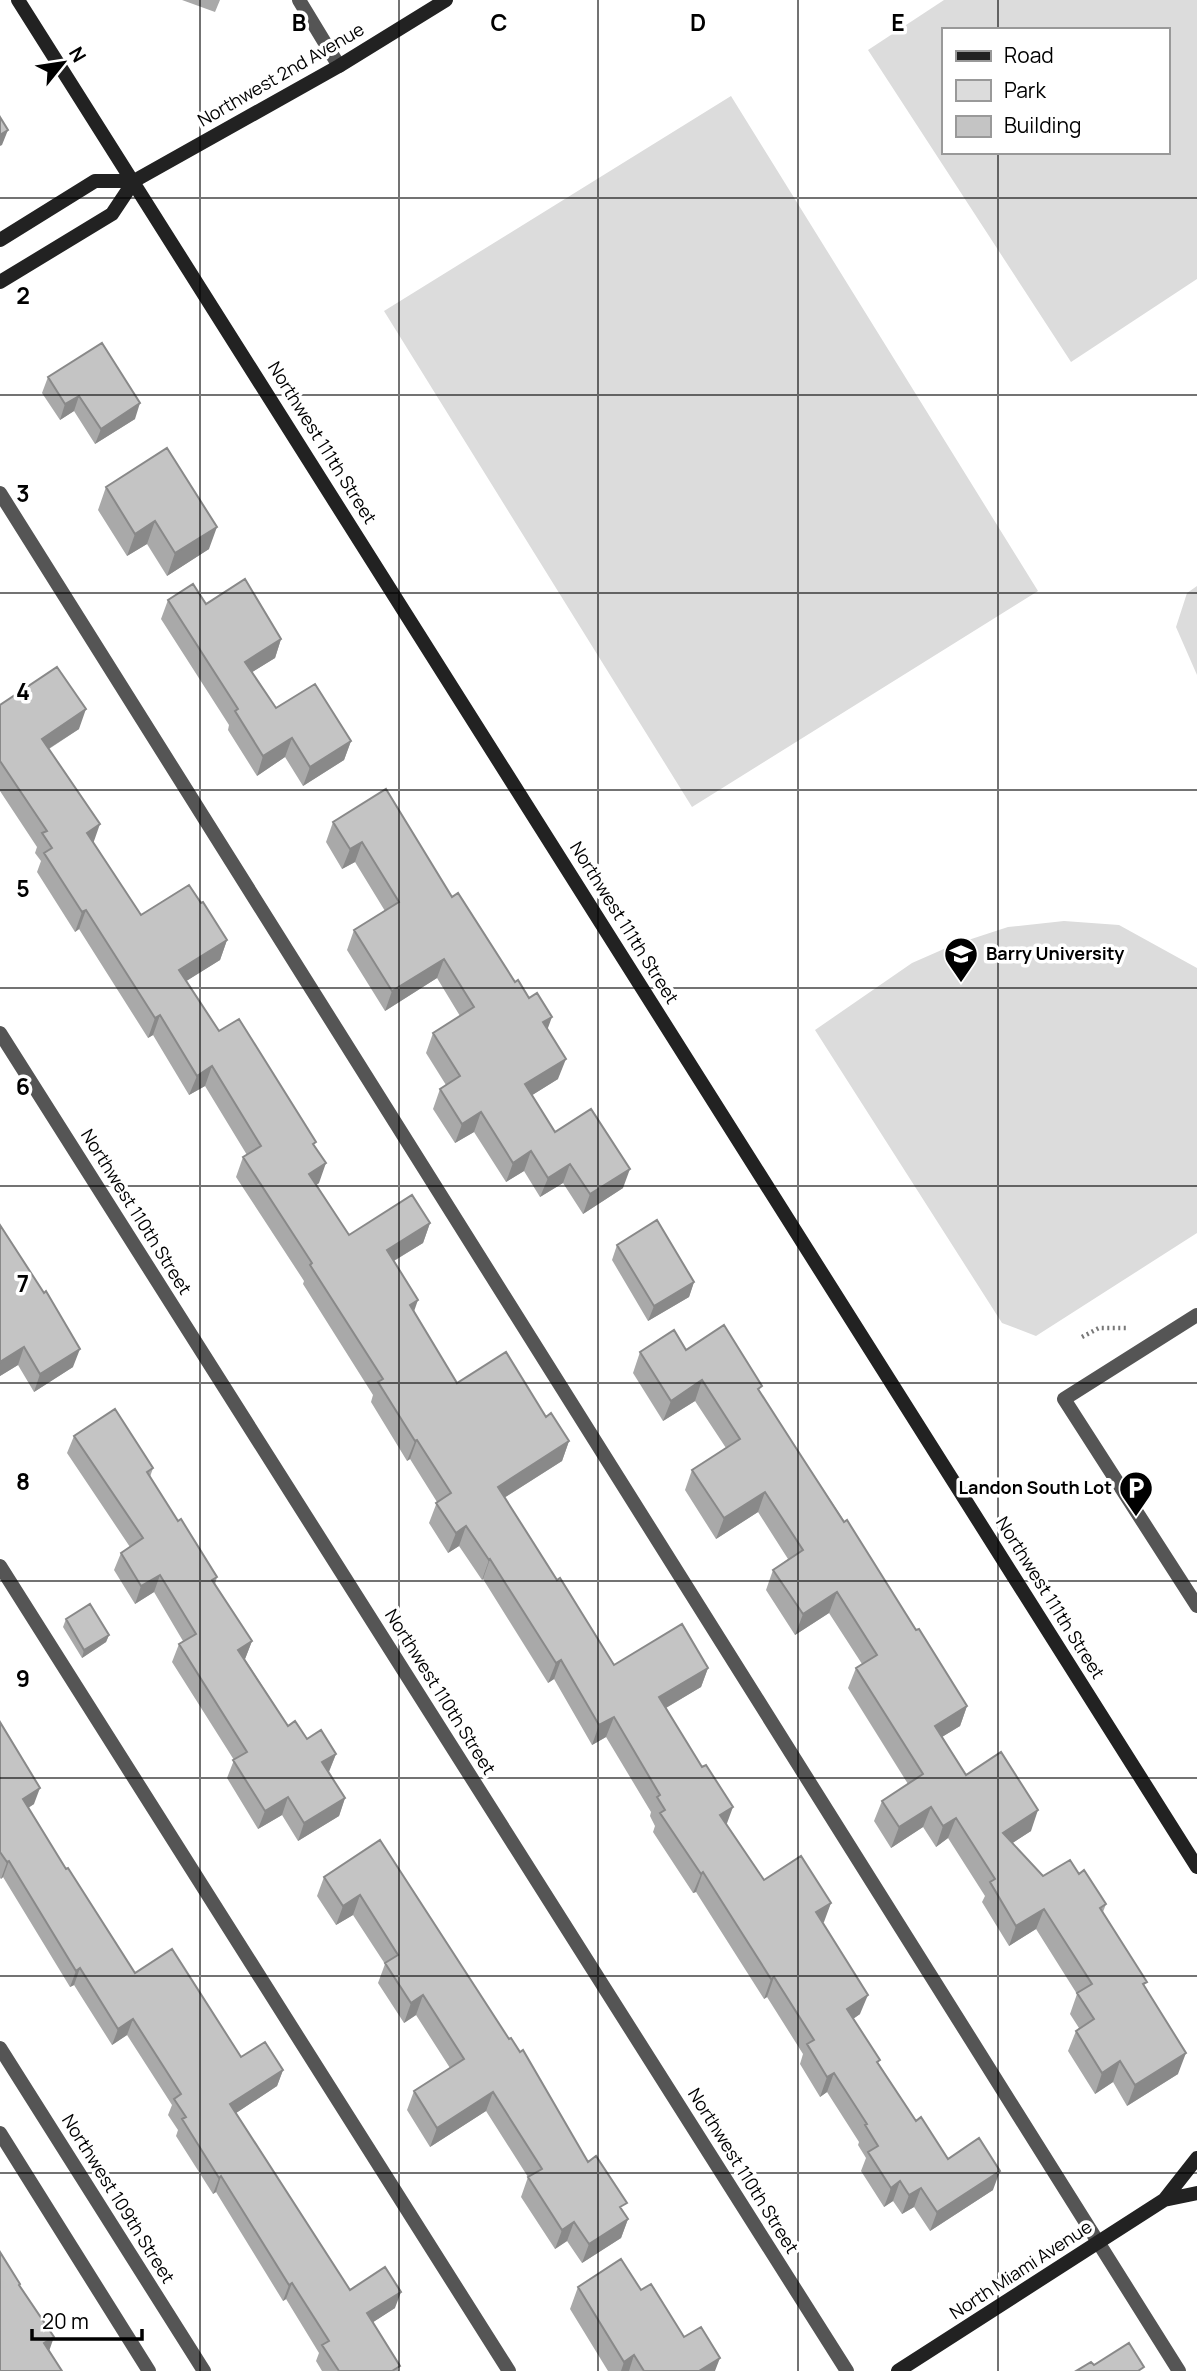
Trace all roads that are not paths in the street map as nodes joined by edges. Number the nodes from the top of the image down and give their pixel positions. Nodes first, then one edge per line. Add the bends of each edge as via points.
1 (18, 0) edge
2 (299, 0) edge
3 (446, 0) edge
4 (340, 66) junction
5 (134, 181) junction
6 (0, 240) edge
7 (0, 282) edge
8 (0, 492) edge
9 (0, 1033) edge
10 (1197, 1315) edge
11 (0, 1566) edge
12 (1197, 1606) edge
13 (1197, 1867) edge
14 (1, 2053) edge
15 (0, 2133) edge
16 (1197, 2158) edge
17 (1197, 2193) edge
18 (1164, 2200) junction
19 (1098, 2243) junction
20 (201, 2370) edge
21 (149, 2371) edge
22 (509, 2371) edge
23 (847, 2371) edge
24 (898, 2371) edge
25 (1179, 2371) edge

1 - 5 street, Northwest 111th Street
2 - 4 street
3 - 4 street, Northwest 2nd Avenue
4 - 5 street, Northwest 2nd Avenue
5 - 6 street, Northwest 2nd Avenue via 95,181
5 - 7 street, Northwest 2nd Avenue via 112,214
5 - 13 street, Northwest 111th Street
8 - 19 street
9 - 23 street, Northwest 110th Street
10 - 12 street via 1064,1399
11 - 22 street
14 - 20 street, Northwest 109th Street
15 - 21 street
16 - 18 street, North Miami Avenue
17 - 18 street, North Miami Avenue
18 - 19 street, North Miami Avenue
19 - 24 street, North Miami Avenue
19 - 25 street

